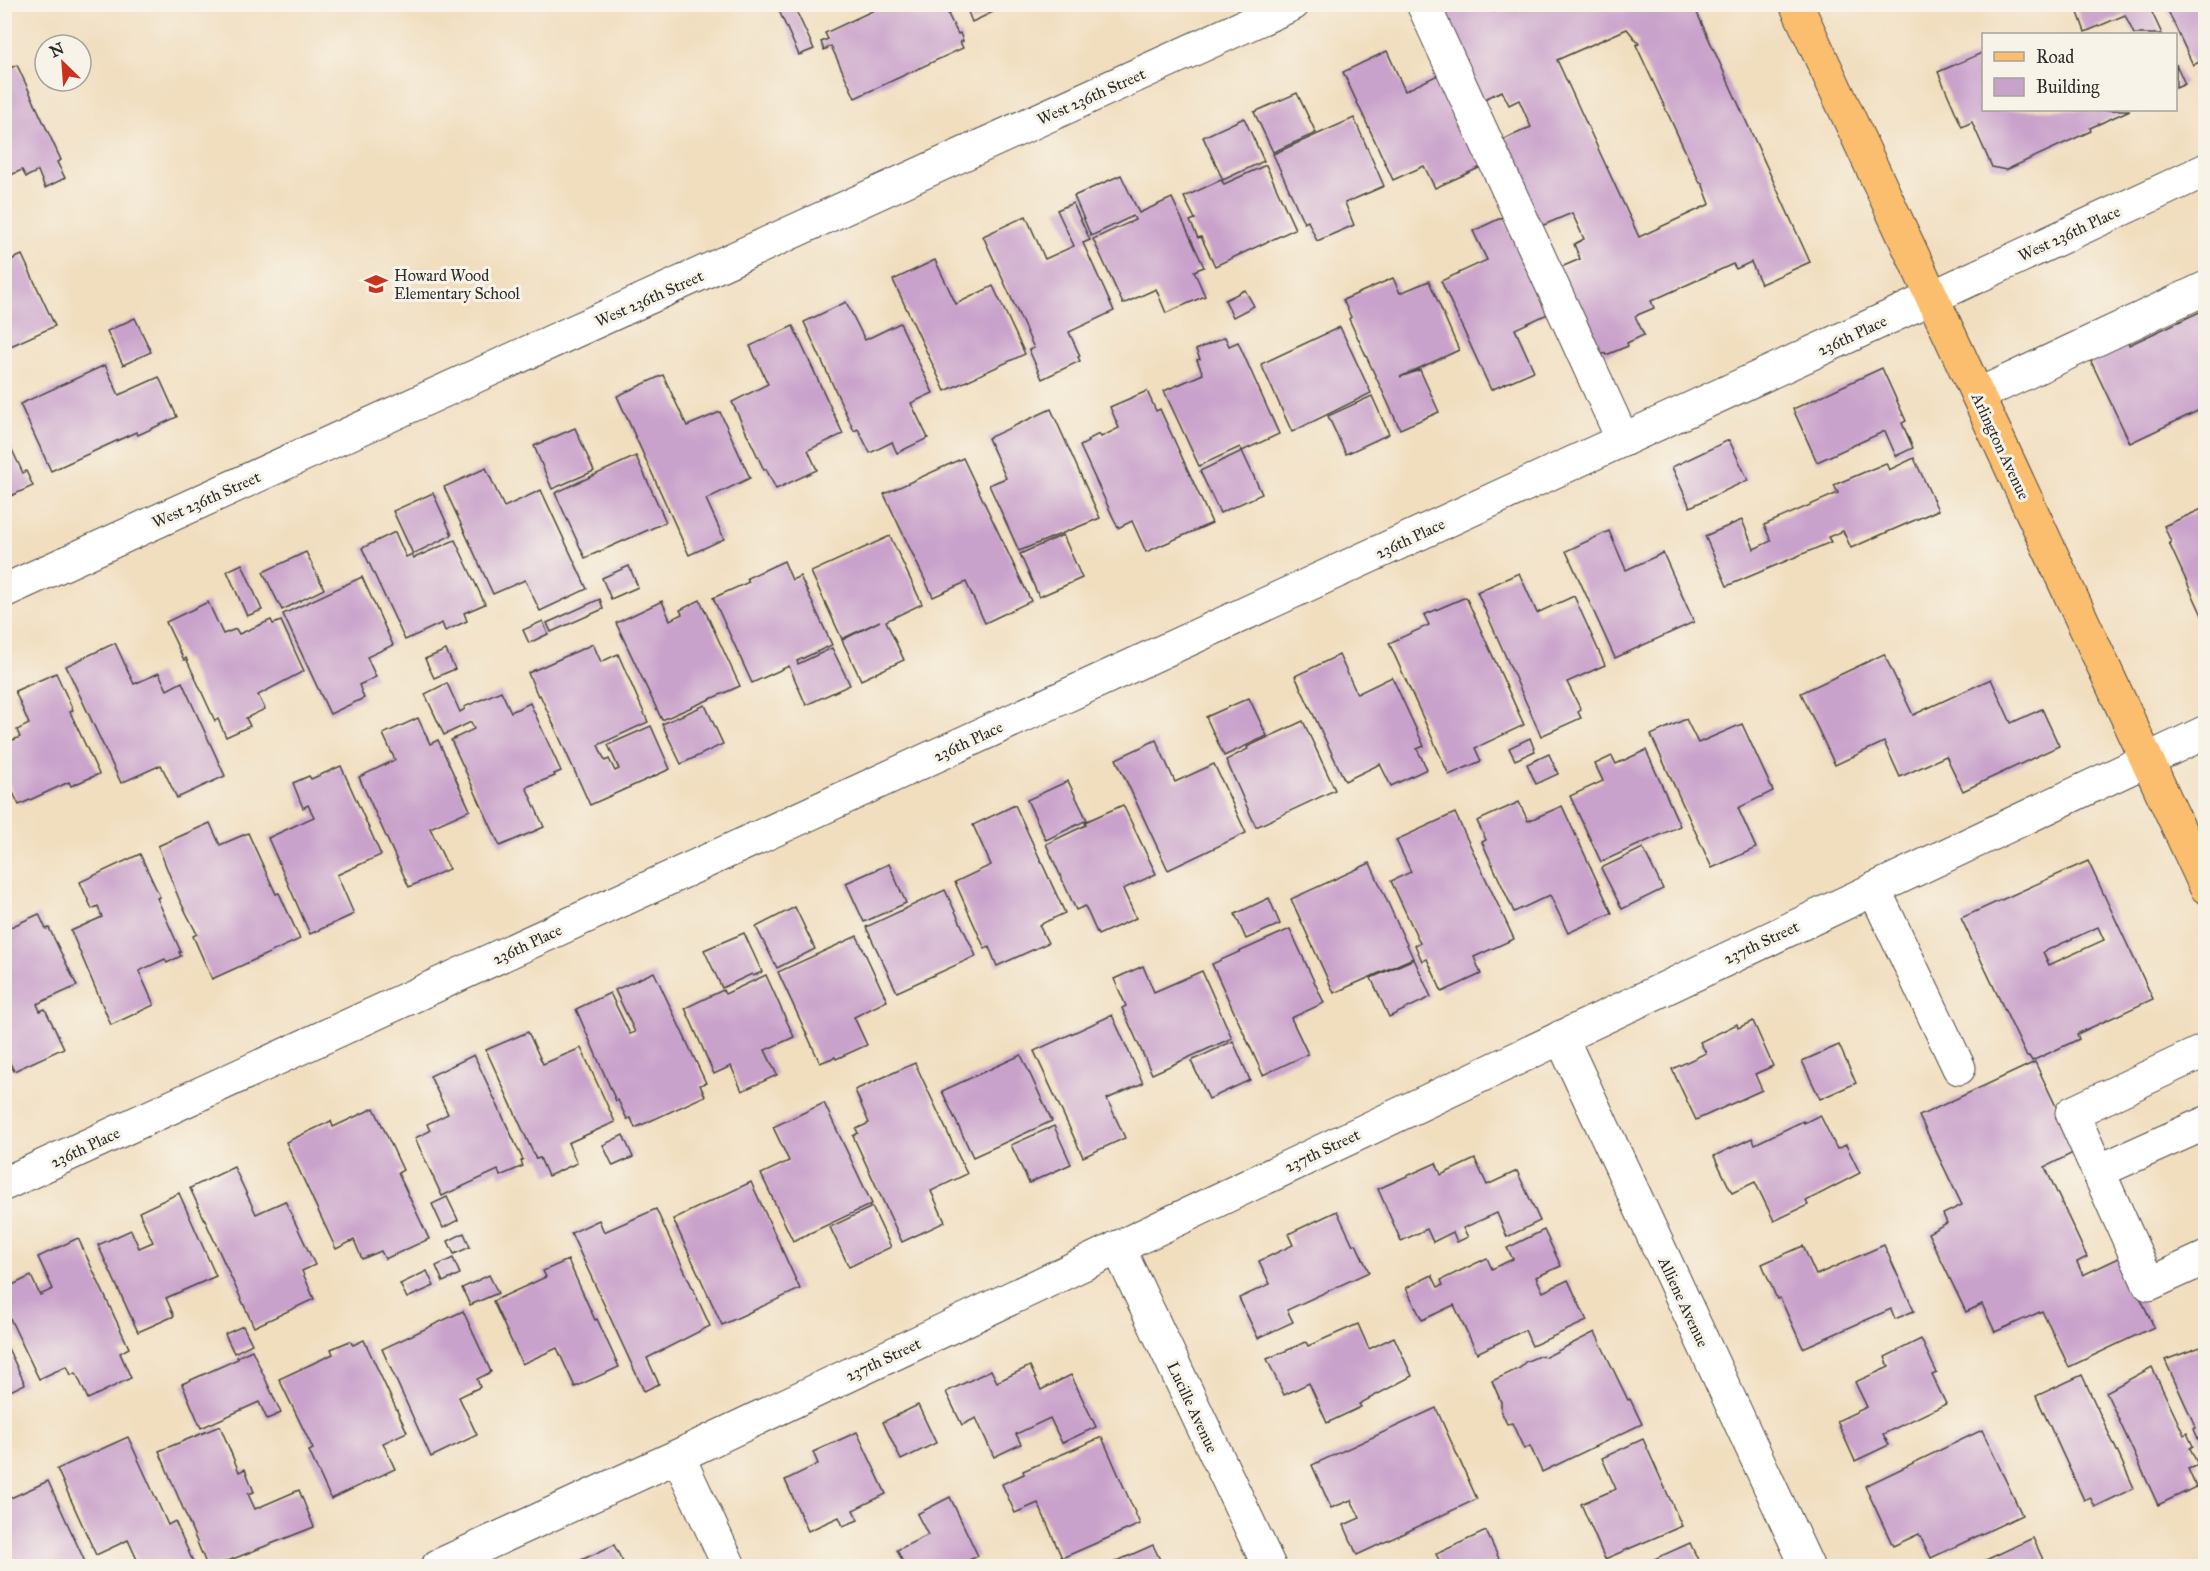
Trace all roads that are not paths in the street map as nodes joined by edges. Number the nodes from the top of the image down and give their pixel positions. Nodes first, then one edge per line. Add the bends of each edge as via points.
1 (1293, 4) edge
2 (1424, 4) edge
3 (1796, 4) edge
4 (2205, 170) edge
5 (2205, 288) edge
6 (1932, 297) junction
7 (1978, 395) junction
8 (1623, 440) junction
9 (4, 591) edge
10 (2205, 732) edge
11 (2146, 759) junction
12 (2205, 887) edge
13 (1874, 889) junction
14 (1561, 1037) junction
15 (2205, 1050) edge
16 (1959, 1068) dead end
17 (2205, 1123) edge
18 (2099, 1171) junction
19 (4, 1184) edge
20 (1118, 1247) junction
21 (2205, 1258) edge
22 (678, 1456) junction
23 (438, 1566) edge
24 (729, 1566) edge
25 (1269, 1566) edge
26 (1807, 1566) edge

1 - 9 street, West 236th Street
2 - 8 street
3 - 6 main road, Arlington Avenue
4 - 6 street, West 236th Place
5 - 7 street
6 - 7 main road, Arlington Avenue
6 - 8 street, 236th Place
7 - 11 main road, Arlington Avenue
8 - 19 street, 236th Place
10 - 11 street, 237th Street
11 - 12 main road, Arlington Avenue
11 - 13 street, 237th Street
13 - 14 street, 237th Street
13 - 16 street
14 - 20 street, 237th Street
14 - 26 street, Alliene Avenue
15 - 18 street via 2072,1113
17 - 18 street
18 - 21 street via 2150,1284
20 - 22 street, 237th Street
20 - 25 street, Lucille Avenue
22 - 23 street, 237th Street
22 - 24 street

